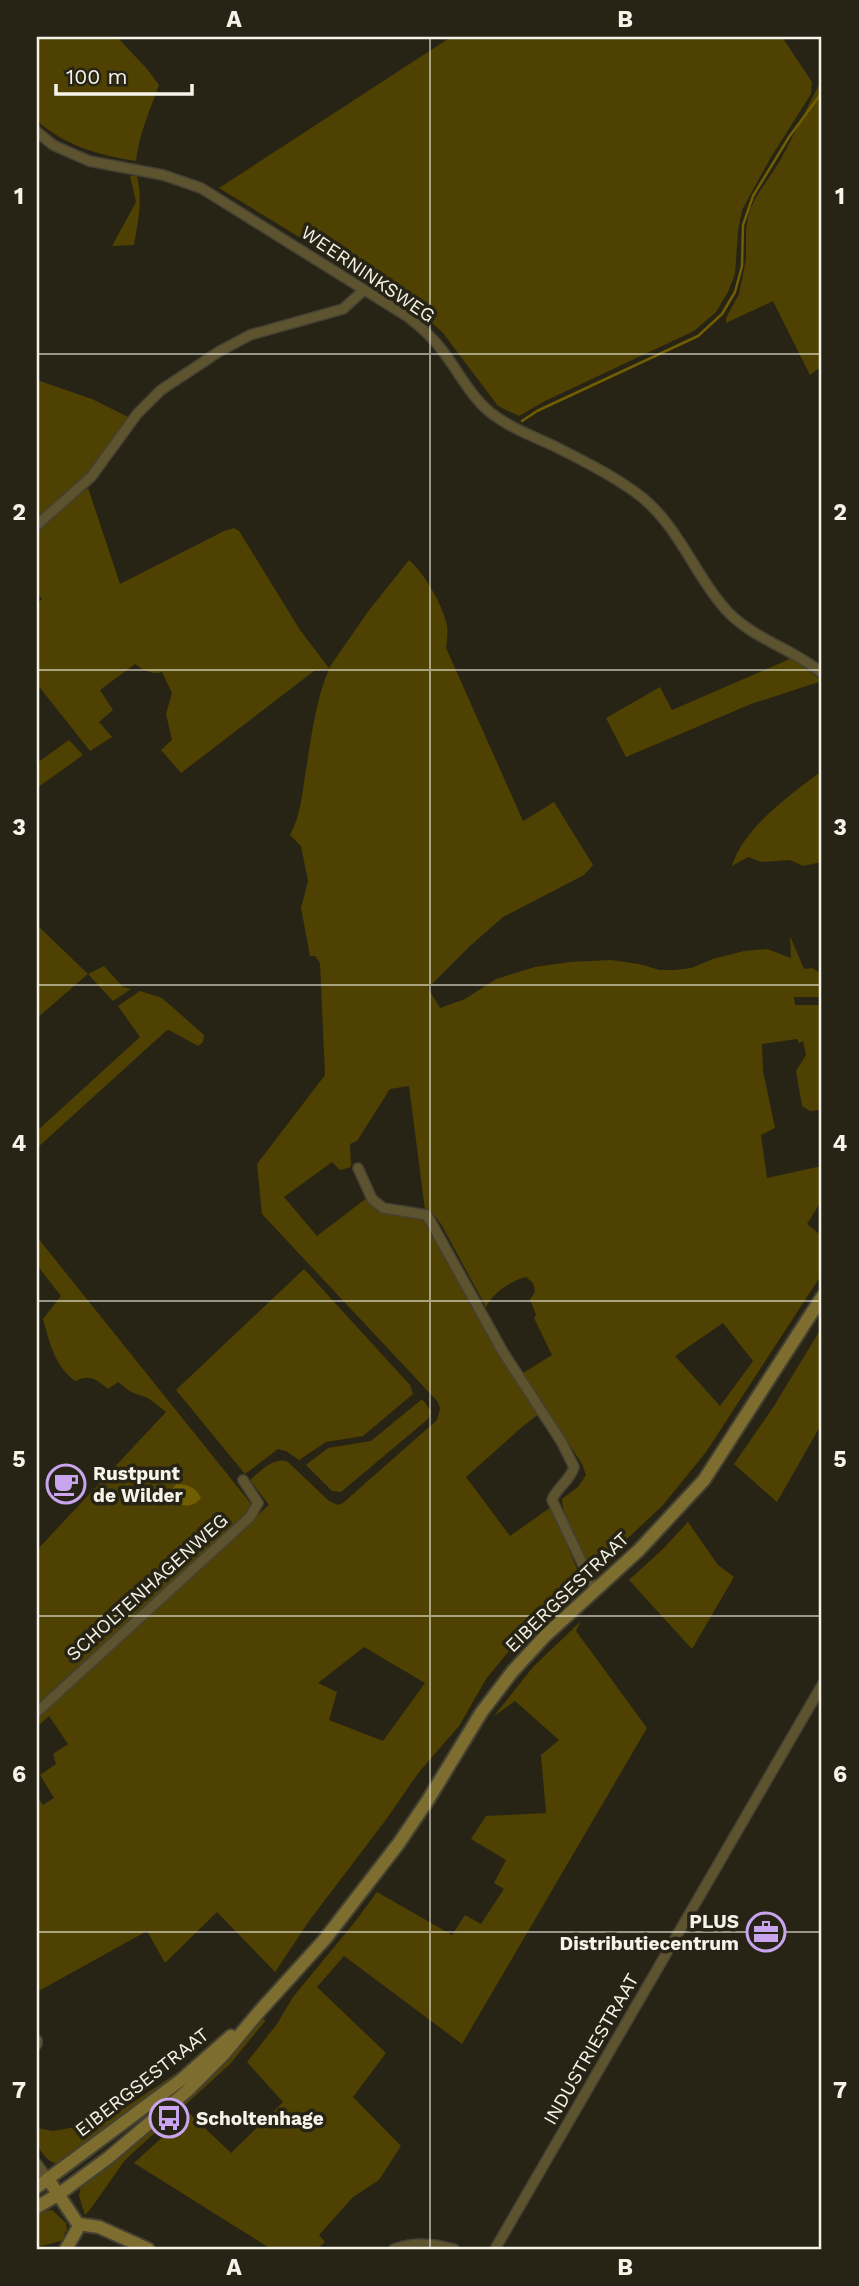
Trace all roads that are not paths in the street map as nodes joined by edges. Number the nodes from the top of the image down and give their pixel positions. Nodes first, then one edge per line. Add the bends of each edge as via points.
1 (37, 132) edge
2 (364, 290) junction
3 (37, 525) edge
4 (822, 673) edge
5 (358, 1168) dead end
6 (822, 1297) edge
7 (243, 1480) dead end
8 (594, 1590) junction
9 (822, 1685) edge
10 (37, 1712) edge
11 (258, 2012) junction
12 (37, 2164) edge
13 (48, 2179) junction
14 (37, 2187) edge
15 (59, 2194) junction
16 (37, 2207) edge
17 (78, 2224) junction
18 (66, 2249) edge
19 (148, 2249) edge
20 (394, 2249) edge
21 (454, 2249) edge
22 (495, 2249) edge

1 - 2 street, WEERNINKSWEG via 71,155 201,188
2 - 3 street via 343,309 250,335 161,390 137,414 91,477
2 - 4 street, WEERNINKSWEG via 427,332 491,413 589,464 653,506 730,613 750,632
5 - 8 street via 372,1199 383,1208 427,1215 503,1352 561,1441 574,1466 552,1500
6 - 8 main road, EIBERGSESTRAAT via 704,1480 647,1542
7 - 10 street, SCHOLTENHAGENWEG via 258,1503 250,1517
8 - 11 main road, EIBERGSESTRAAT via 512,1672 366,1887
9 - 22 street, INDUSTRIESTRAAT
11 - 13 main road, EIBERGSESTRAAT via 181,2080
11 - 15 main road, EIBERGSESTRAAT via 187,2091
12 - 13 street
13 - 14 main road, EIBERGSESTRAAT
13 - 15 main road
15 - 16 main road, EIBERGSESTRAAT
15 - 17 main road
17 - 18 main road
17 - 19 main road via 99,2227
20 - 21 street via 425,2243

